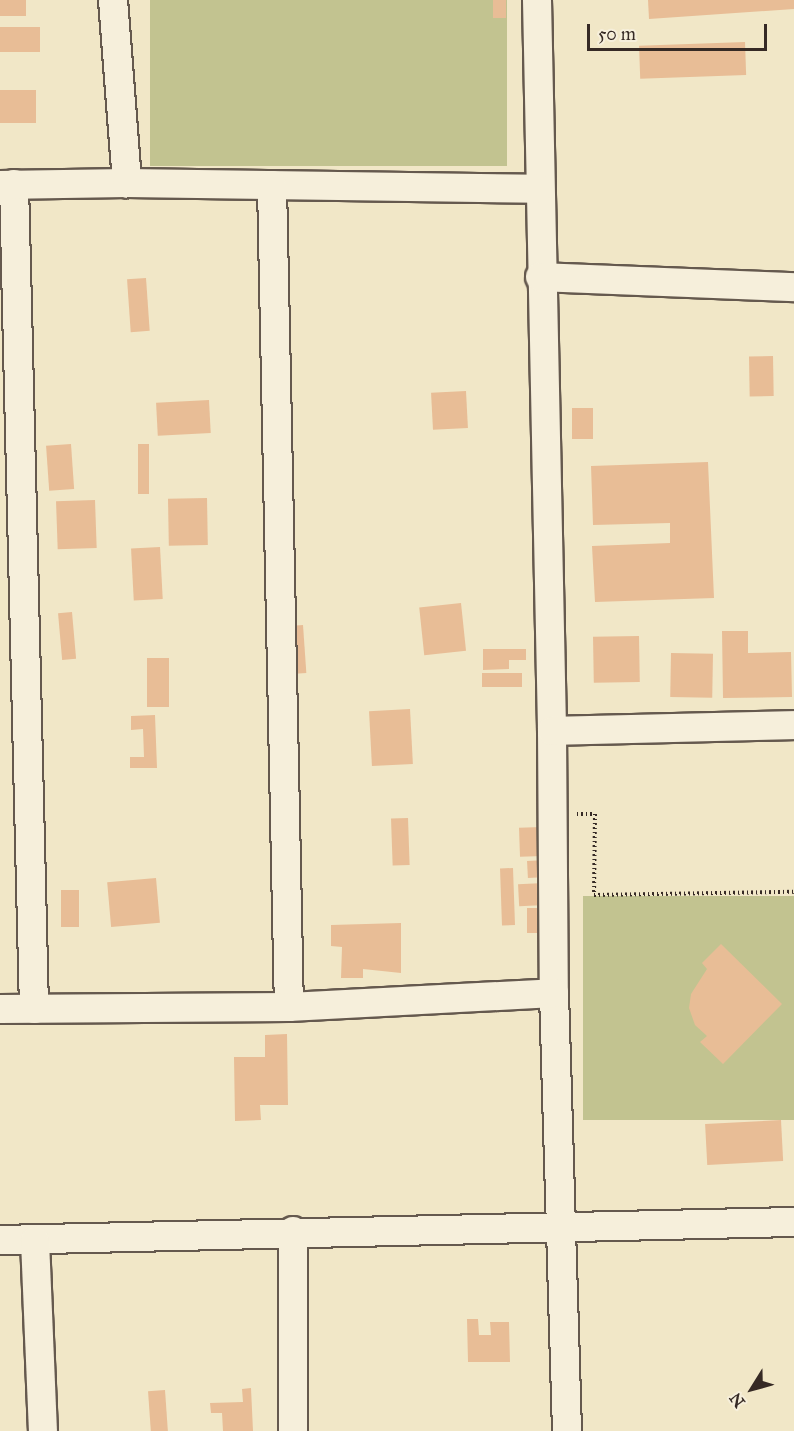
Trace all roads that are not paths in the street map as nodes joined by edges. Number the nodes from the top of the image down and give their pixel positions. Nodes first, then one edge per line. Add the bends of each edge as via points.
1 (113, 0) edge
2 (537, 0) edge
3 (127, 183) junction
4 (7, 185) edge
5 (272, 185) junction
6 (538, 189) junction
7 (540, 277) junction
8 (794, 287) edge
9 (794, 725) edge
10 (552, 731) junction
11 (554, 993) junction
12 (289, 1007) junction
13 (0, 1009) edge
14 (34, 1009) junction
15 (794, 1222) edge
16 (561, 1230) junction
17 (293, 1231) junction
18 (0, 1240) edge
19 (35, 1240) junction
20 (43, 1431) edge
21 (293, 1431) edge
22 (567, 1431) edge

1 - 3 street
2 - 6 street
3 - 4 street
3 - 5 street
4 - 14 street
5 - 6 street
5 - 12 street
6 - 7 street
7 - 8 street
7 - 10 street
9 - 10 street
10 - 11 street
11 - 12 street
11 - 16 street
12 - 14 street
13 - 14 street
15 - 16 street
16 - 17 street
16 - 22 street
17 - 19 street
17 - 21 street
18 - 19 street
19 - 20 street

